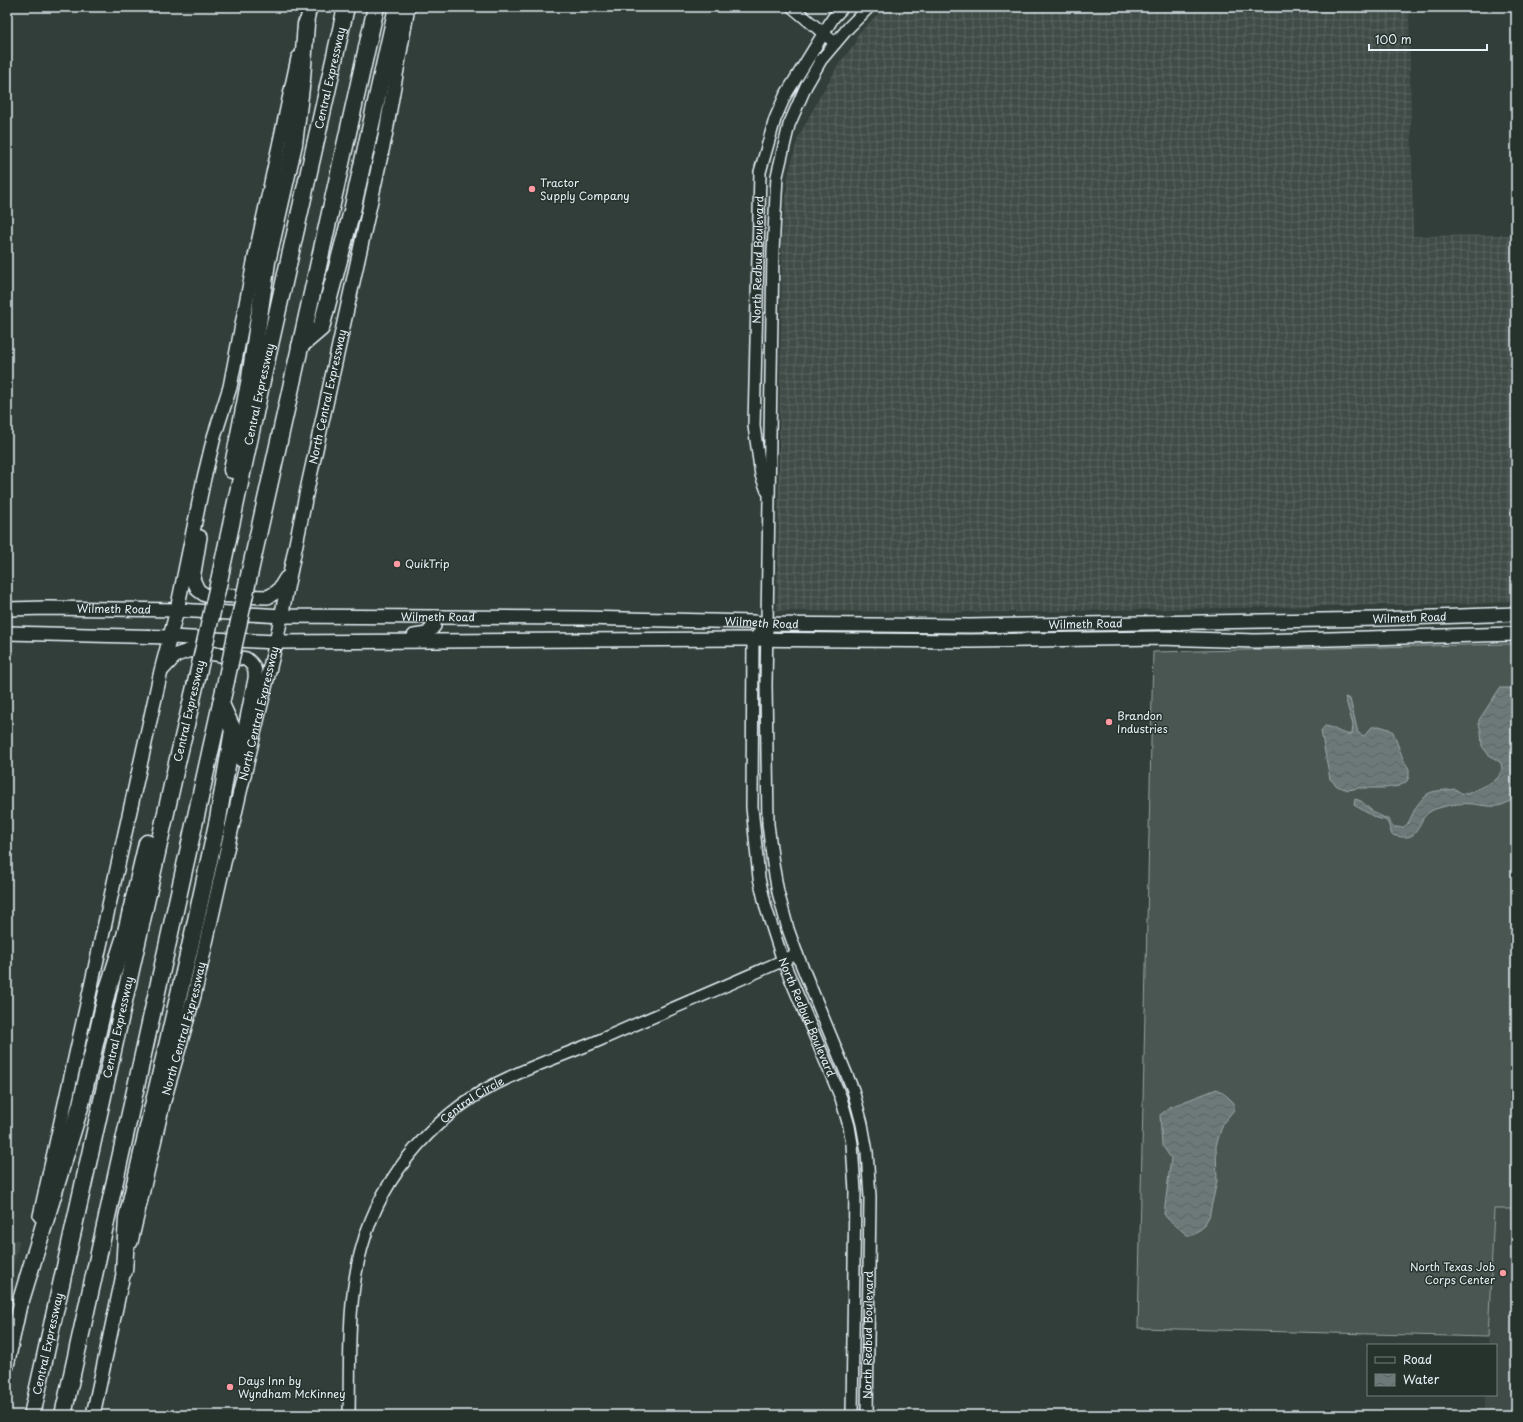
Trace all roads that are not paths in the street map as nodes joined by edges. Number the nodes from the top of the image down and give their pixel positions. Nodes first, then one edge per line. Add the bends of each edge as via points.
1 (310, 7) edge
2 (346, 7) edge
3 (376, 7) edge
4 (397, 7) edge
5 (408, 7) edge
6 (792, 7) edge
7 (843, 7) edge
8 (869, 7) edge
9 (306, 24) junction
10 (823, 34) junction
11 (835, 44) junction
12 (300, 346) junction
13 (204, 478) junction
14 (769, 499) junction
15 (289, 574) junction
16 (219, 581) junction
17 (7, 609) edge
18 (177, 610) junction
19 (1516, 614) edge
20 (282, 616) junction
21 (435, 617) junction
22 (582, 618) junction
23 (1124, 623) junction
24 (767, 624) junction
25 (7, 633) edge
26 (1516, 634) edge
27 (170, 637) junction
28 (1124, 638) junction
29 (581, 640) junction
30 (753, 640) junction
31 (767, 640) junction
32 (334, 641) junction
33 (276, 642) junction
34 (161, 671) junction
35 (221, 704) junction
36 (177, 763) junction
37 (239, 796) junction
38 (797, 954) junction
39 (782, 961) junction
40 (864, 1133) junction
41 (851, 1136) junction
42 (124, 1270) junction
43 (21, 1300) junction
44 (854, 1314) junction
45 (869, 1315) junction
46 (7, 1366) edge
47 (32, 1415) edge
48 (63, 1415) edge
49 (93, 1415) edge
50 (349, 1415) edge
51 (852, 1415) edge
52 (867, 1415) edge

1 - 9 main road
2 - 16 highway, Central Expressway
3 - 12 highway
4 - 12 highway via 352,211 321,328
5 - 15 main road, North Central Expressway via 385,137
6 - 10 street
7 - 10 street, North Redbud Boulevard
8 - 11 street, North Redbud Boulevard
9 - 13 main road via 255,257 230,386
9 - 16 highway via 294,144 267,262 250,378 220,524
10 - 11 street
10 - 14 street, North Redbud Boulevard via 784,96 760,172 754,426 761,475
11 - 14 street, North Redbud Boulevard via 821,60 800,97 777,176 773,251
12 - 35 highway, bridge
13 - 15 main road via 203,522 193,579 198,590 205,595 268,597 278,592
13 - 18 main road
14 - 24 street, North Redbud Boulevard
15 - 20 main road, North Central Expressway
16 - 36 highway, Central Expressway, bridge
17 - 18 main road, Wilmeth Road
18 - 20 main road, Wilmeth Road
18 - 27 main road
19 - 23 main road, Wilmeth Road
20 - 21 main road, Wilmeth Road
20 - 33 main road, North Central Expressway
21 - 22 main road, Wilmeth Road
21 - 32 main road via 434,626 427,634 362,636
22 - 24 main road, Wilmeth Road
22 - 29 main road
23 - 24 main road, Wilmeth Road via 970,626
23 - 28 main road
24 - 30 street
24 - 31 street, North Redbud Boulevard
25 - 27 main road, Wilmeth Road
26 - 28 main road, Wilmeth Road via 1255,641
27 - 33 main road, Wilmeth Road
27 - 34 main road
28 - 31 main road, Wilmeth Road via 970,641
29 - 30 main road, Wilmeth Road
29 - 32 main road, Wilmeth Road
30 - 31 main road, Wilmeth Road
30 - 39 street, North Redbud Boulevard via 753,832 759,878
31 - 38 street, North Redbud Boulevard via 770,839 778,892
32 - 33 main road, Wilmeth Road
33 - 37 main road, North Central Expressway
34 - 37 main road via 176,655 191,650 246,659 253,664 256,670 243,738
34 - 43 main road
35 - 42 highway via 233,730 218,819 127,1218
35 - 48 highway
36 - 43 highway via 152,822 126,936 107,992 81,1104
36 - 47 highway, Central Expressway
37 - 42 main road, North Central Expressway via 197,981 163,1104
38 - 39 street, Central Circle
38 - 40 street, North Redbud Boulevard via 853,1090
39 - 41 street, North Redbud Boulevard via 837,1087
39 - 50 street, Central Circle via 509,1077 459,1107 431,1131 408,1157 386,1189 362,1246 353,1300
40 - 41 street
40 - 45 street, North Redbud Boulevard via 870,1186
41 - 44 street, North Redbud Boulevard via 855,1191
42 - 49 main road, North Central Expressway
43 - 46 main road
44 - 45 street
44 - 51 street, North Redbud Boulevard
45 - 52 street, North Redbud Boulevard

